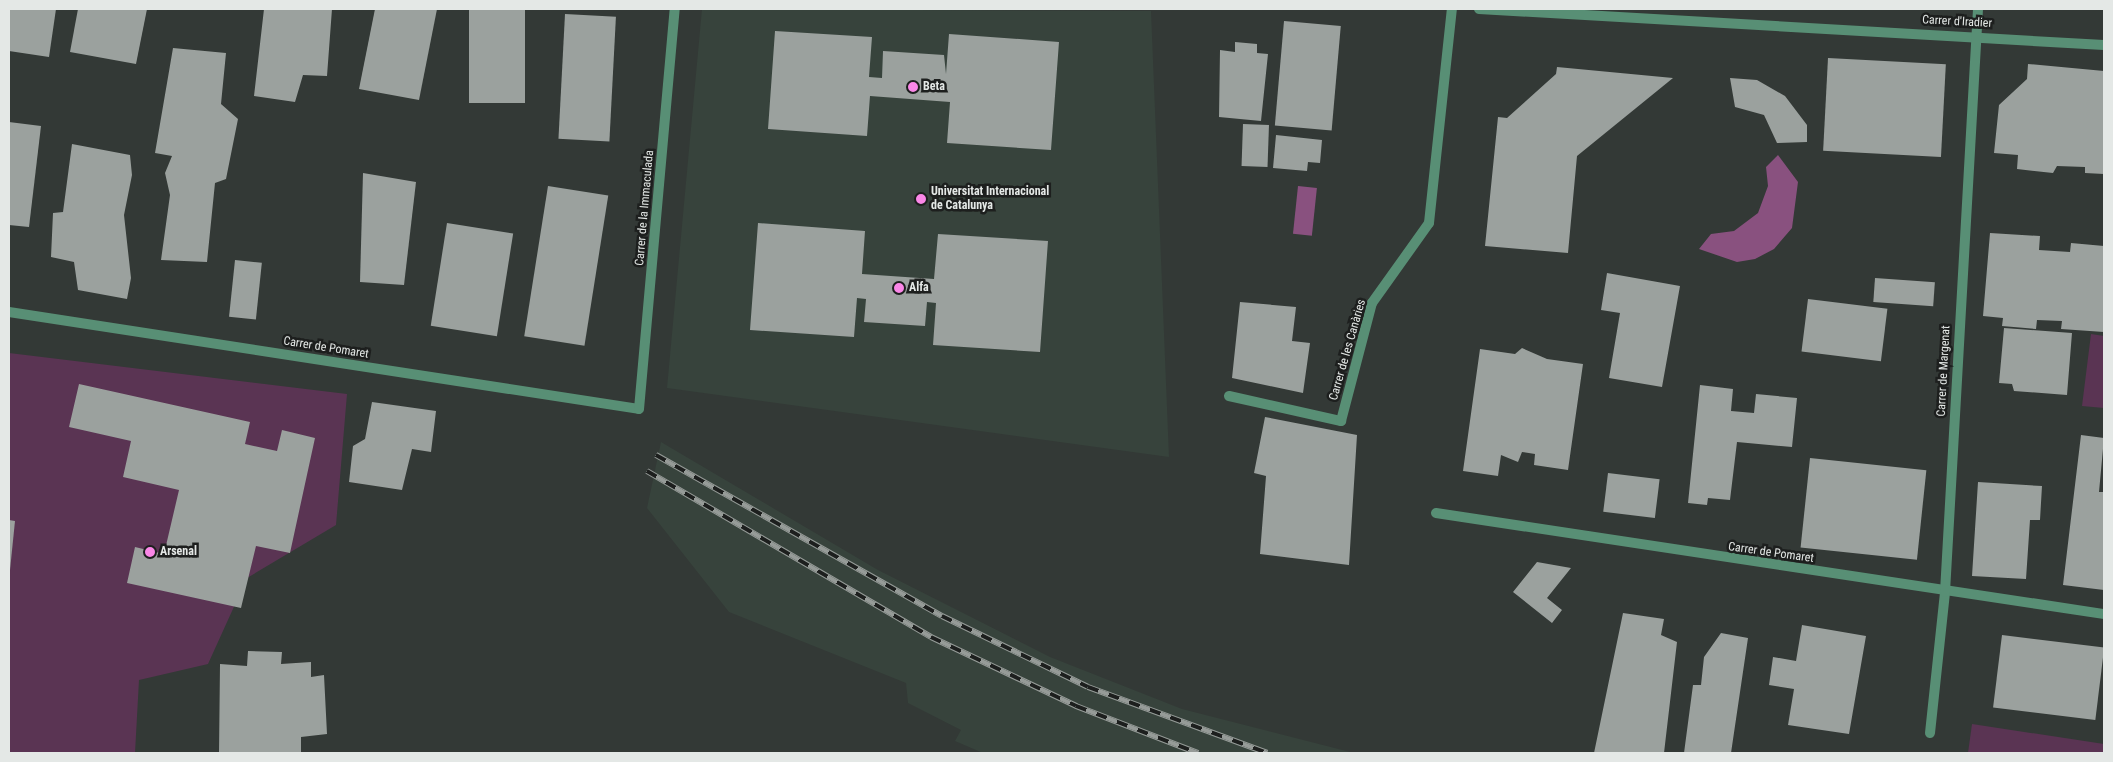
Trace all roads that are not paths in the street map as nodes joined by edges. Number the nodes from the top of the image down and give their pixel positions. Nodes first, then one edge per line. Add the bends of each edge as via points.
1 (675, 9) edge
2 (1452, 9) edge
3 (1479, 9) edge
4 (1978, 9) edge
5 (1977, 36) junction
6 (2104, 45) edge
7 (9, 312) edge
8 (1230, 396) dead end
9 (639, 410) joint
10 (1436, 513) dead end
11 (1945, 592) junction
12 (2104, 614) edge
13 (1930, 733) dead end

1 - 9 street, Carrer de la Immaculada
2 - 8 street, Carrer de les Canàries via 1429,223 1372,303 1341,421
3 - 5 street, Carrer d'Iradier
4 - 5 street, Carrer de Margenat
5 - 6 street, Carrer d'Iradier
5 - 11 street, Carrer de Margenat
7 - 9 street, Carrer de Pomaret
10 - 11 street, Carrer de Pomaret
11 - 12 street, Carrer de Pomaret
11 - 13 street, Carrer de Margenat

